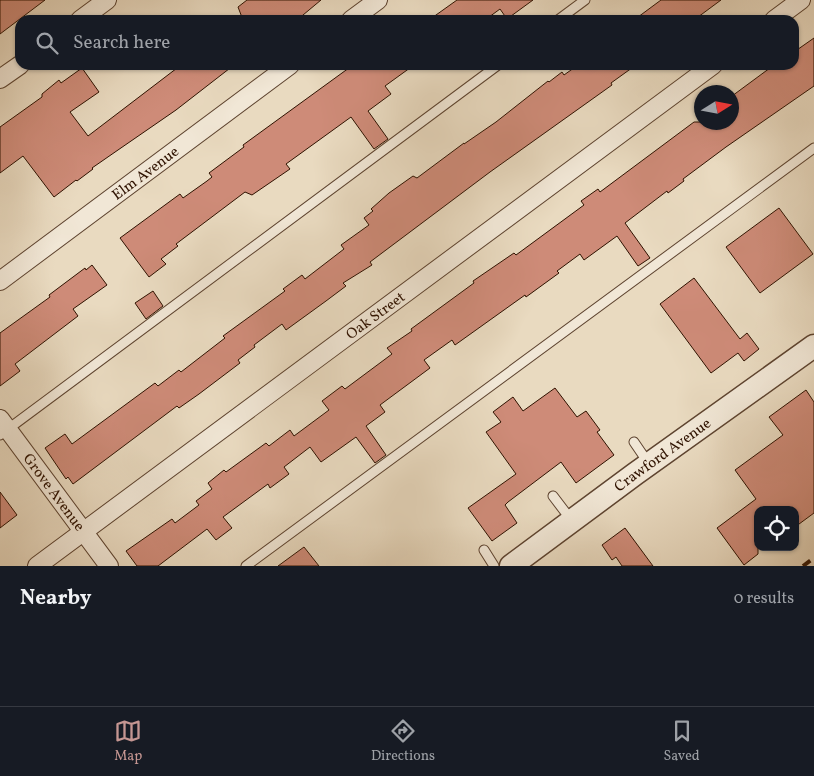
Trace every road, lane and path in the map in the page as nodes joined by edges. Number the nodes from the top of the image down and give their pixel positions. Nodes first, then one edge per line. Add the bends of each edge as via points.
1 (107, 0) edge
2 (378, 0) edge
3 (585, 0) edge
4 (801, 0) edge
5 (87, 15) edge
6 (358, 15) edge
7 (565, 15) edge
8 (781, 15) edge
9 (15, 68) edge
10 (283, 70) edge
11 (491, 70) edge
12 (706, 70) edge
13 (0, 79) edge
14 (814, 148) edge
15 (0, 281) edge
16 (814, 346) edge
17 (3, 428) edge
18 (634, 442) dead end
19 (649, 464) junction
20 (553, 496) dead end
21 (572, 521) junction
22 (84, 532) junction
23 (484, 550) dead end
24 (37, 566) edge
25 (109, 566) edge
26 (246, 566) edge
27 (494, 566) edge
28 (511, 566) edge

1 - 5 street
2 - 6 street
3 - 7 lane
4 - 8 street
9 - 13 street
10 - 15 street, Elm Avenue
11 - 17 lane
12 - 22 street, Oak Street
14 - 26 lane
16 - 19 street, Crawford Avenue
17 - 22 street, Grove Avenue
18 - 19 lane
19 - 21 street, Crawford Avenue
20 - 21 lane
21 - 28 street, Crawford Avenue
22 - 24 street, Oak Street
22 - 25 street, Grove Avenue
23 - 27 lane

